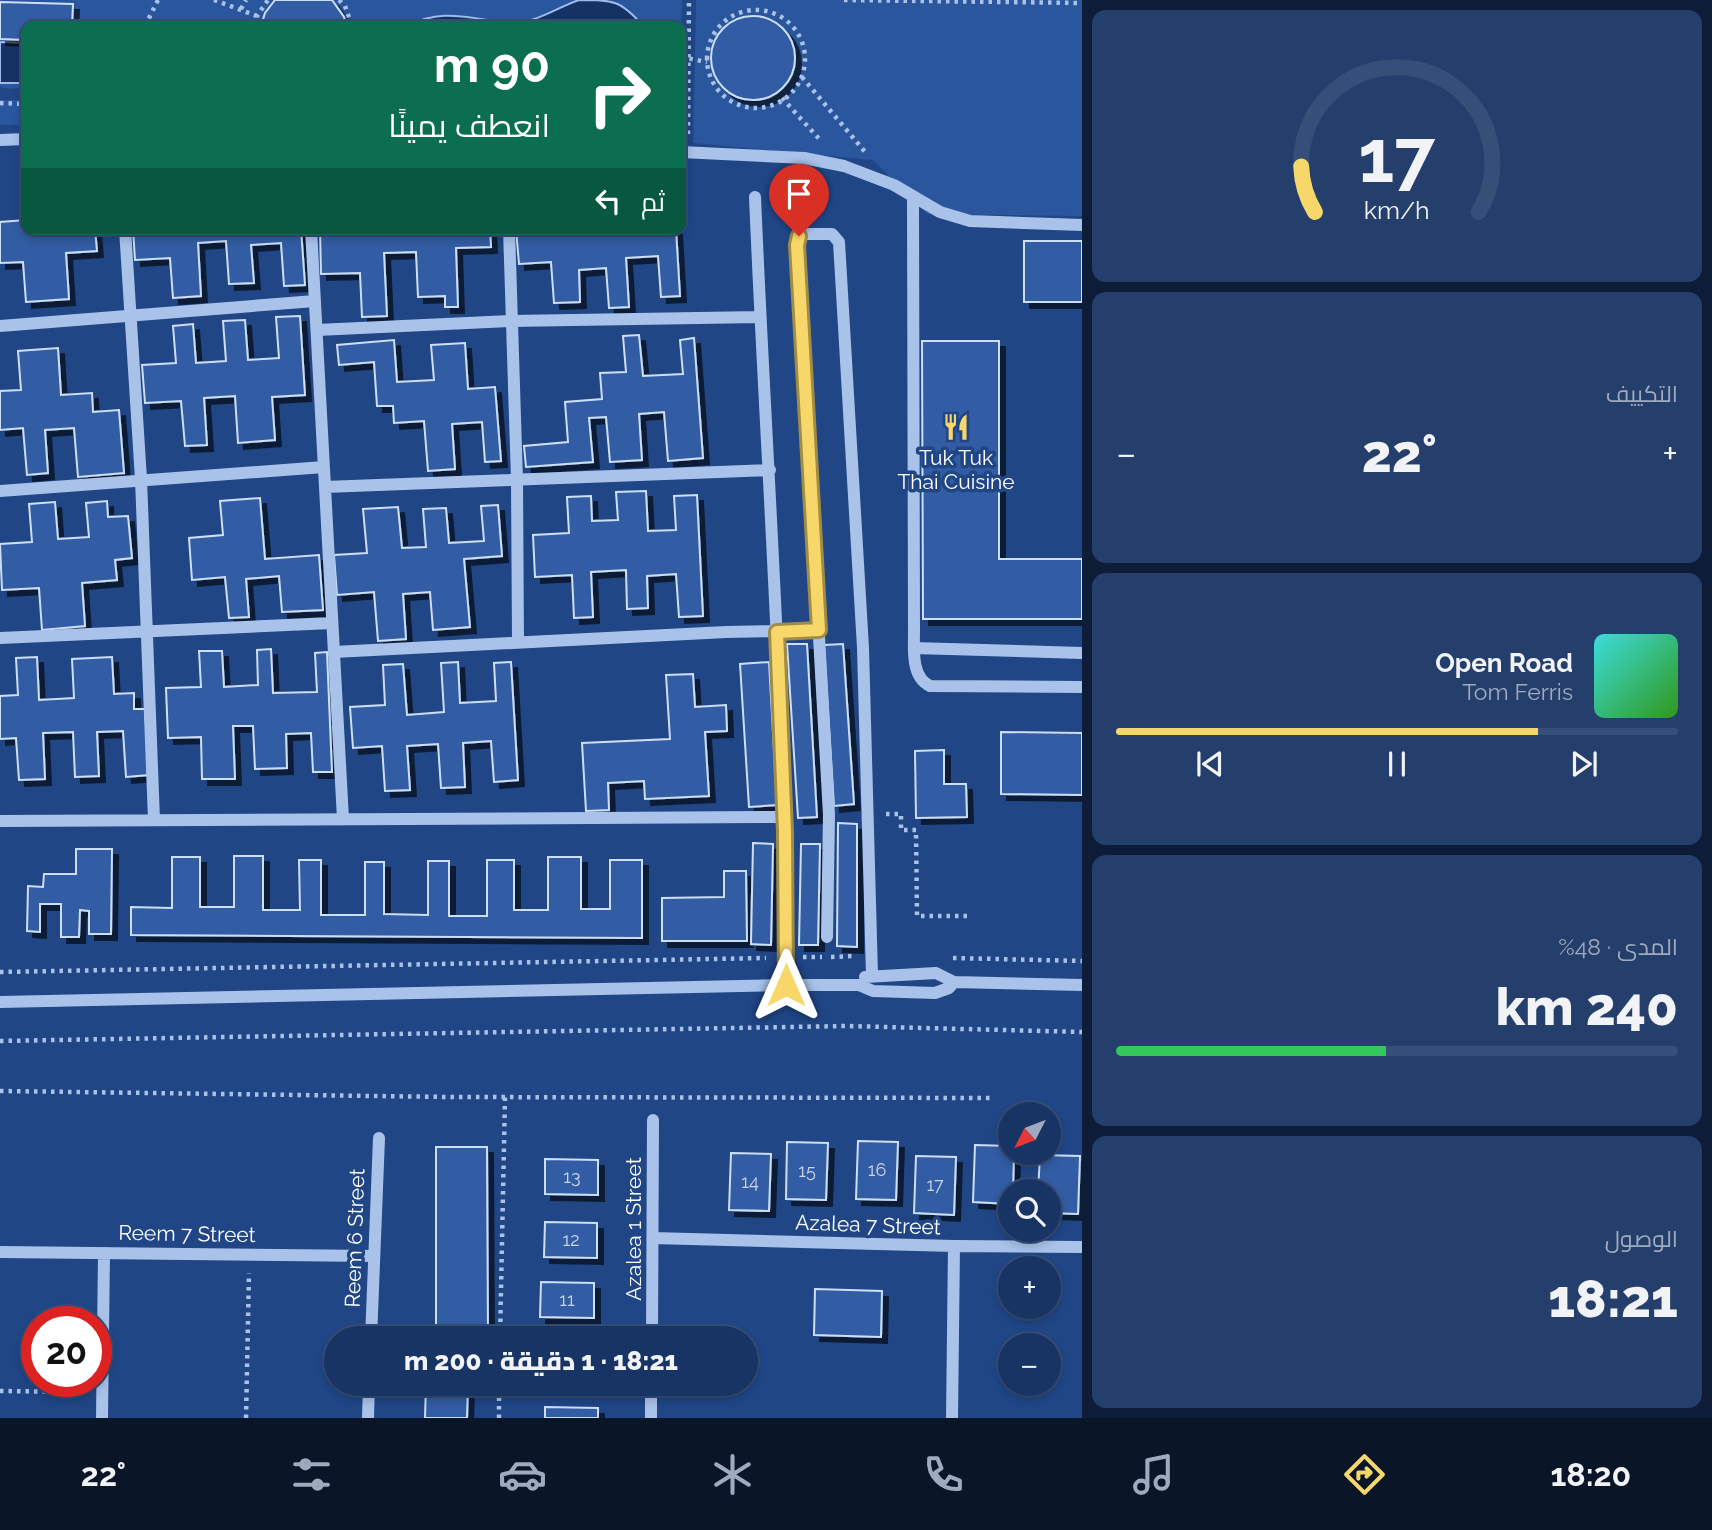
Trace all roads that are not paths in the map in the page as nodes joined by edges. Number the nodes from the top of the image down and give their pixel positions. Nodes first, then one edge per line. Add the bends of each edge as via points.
1 (21, 139) edge
2 (0, 140) edge
3 (686, 152) edge
4 (755, 197) dead end
5 (914, 197) junction
6 (1082, 225) edge
7 (125, 235) edge
8 (311, 235) edge
9 (509, 235) edge
10 (315, 301) junction
11 (129, 314) junction
12 (760, 317) junction
13 (511, 321) junction
14 (0, 326) edge
15 (317, 330) junction
16 (324, 467) junction
17 (770, 470) junction
18 (141, 479) junction
19 (517, 480) junction
20 (325, 487) junction
21 (0, 491) edge
22 (332, 622) junction
23 (819, 630) junction
24 (146, 632) junction
25 (777, 632) junction
26 (0, 638) edge
27 (519, 642) junction
28 (915, 648) junction
29 (334, 652) junction
30 (1082, 653) edge
31 (1082, 687) edge
32 (784, 817) junction
33 (343, 819) junction
34 (154, 820) junction
35 (0, 821) edge
36 (827, 937) dead end
37 (872, 975) junction
38 (954, 982) junction
39 (786, 985) junction
40 (859, 985) junction
41 (1082, 985) edge
42 (0, 1002) edge
43 (653, 1120) dead end
44 (379, 1138) dead end
45 (653, 1238) junction
46 (954, 1246) junction
47 (1082, 1247) edge
48 (0, 1252) edge
49 (104, 1253) junction
50 (374, 1256) junction
51 (371, 1326) edge
52 (652, 1326) edge
53 (369, 1396) edge
54 (651, 1396) edge
55 (102, 1418) edge
56 (368, 1418) edge
57 (651, 1418) edge
58 (952, 1418) edge

1 - 2 street
3 - 5 street via 804,158 844,166
4 - 12 street
5 - 6 street via 940,212 970,221
5 - 28 street
7 - 11 street
8 - 10 street
9 - 13 street
10 - 11 street
10 - 15 street
11 - 14 street
11 - 18 street
12 - 13 street
12 - 17 street
13 - 15 street
13 - 19 street
15 - 16 street
16 - 18 street
16 - 20 street
17 - 19 street
17 - 25 street
18 - 21 street
18 - 24 street
19 - 20 street
19 - 27 street
20 - 22 street
22 - 24 street
22 - 29 street
23 - 25 street
23 - 36 street via 829,815
23 - 37 street via 797,245 804,234 832,234 839,242 863,648
24 - 26 street
24 - 34 street
25 - 27 street
25 - 32 street
27 - 29 street
28 - 30 street
28 - 31 street via 917,674 930,686
29 - 33 street
32 - 33 street
32 - 39 street
33 - 34 street
34 - 35 street
37 - 38 street via 936,973
37 - 40 street
38 - 40 street via 935,993 873,991
38 - 41 street
39 - 40 street
39 - 42 street
43 - 45 street, Azalea 1 Street
44 - 50 street, Reem 6 Street
45 - 46 street, Azalea 7 Street
45 - 52 street, Azalea 1 Street
46 - 47 street, Azalea 7 Street
46 - 58 street
48 - 49 street, Reem 7 Street
49 - 50 street, Reem 7 Street
49 - 55 street
50 - 51 street, Reem 6 Street
53 - 56 street
54 - 57 street

